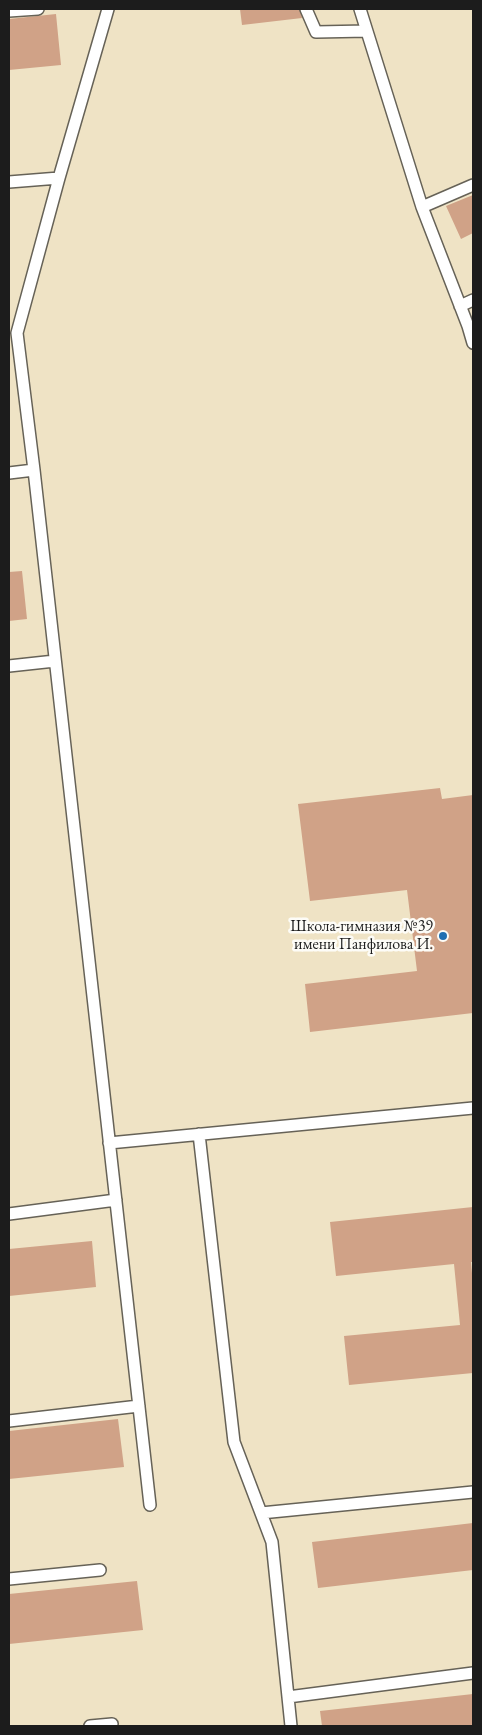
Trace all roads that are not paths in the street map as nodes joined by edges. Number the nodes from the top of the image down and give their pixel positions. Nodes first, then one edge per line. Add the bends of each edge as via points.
1 (38, 9) edge
2 (108, 9) edge
3 (306, 9) edge
4 (360, 9) edge
5 (9, 11) edge
6 (367, 31) junction
7 (59, 178) junction
8 (9, 182) edge
9 (473, 185) edge
10 (422, 207) junction
11 (473, 300) edge
12 (460, 306) junction
13 (13, 334) edge
14 (473, 342) edge
15 (34, 470) junction
16 (9, 473) edge
17 (55, 661) junction
18 (9, 666) edge
19 (473, 1108) edge
20 (199, 1134) junction
21 (109, 1143) junction
22 (116, 1200) junction
23 (9, 1214) edge
24 (139, 1406) junction
25 (9, 1421) edge
26 (473, 1492) edge
27 (150, 1505) dead end
28 (261, 1514) junction
29 (100, 1570) dead end
30 (9, 1579) edge
31 (473, 1673) edge
32 (288, 1697) junction
33 (112, 1724) dead end
34 (90, 1726) edge
35 (291, 1726) edge

1 - 5 lane
2 - 7 lane
3 - 6 lane via 316,32
4 - 6 lane
6 - 10 lane
7 - 8 lane
7 - 13 lane
9 - 10 lane
10 - 12 lane
11 - 12 lane
12 - 14 lane
13 - 15 lane
15 - 16 lane
15 - 17 lane
17 - 18 lane
17 - 21 lane
19 - 20 lane
20 - 21 lane
20 - 28 lane via 234,1442
21 - 22 lane
22 - 23 lane
22 - 24 lane
24 - 25 lane
24 - 27 lane
26 - 28 lane
28 - 32 lane via 272,1542
29 - 30 lane
31 - 32 lane
32 - 35 lane
33 - 34 lane

